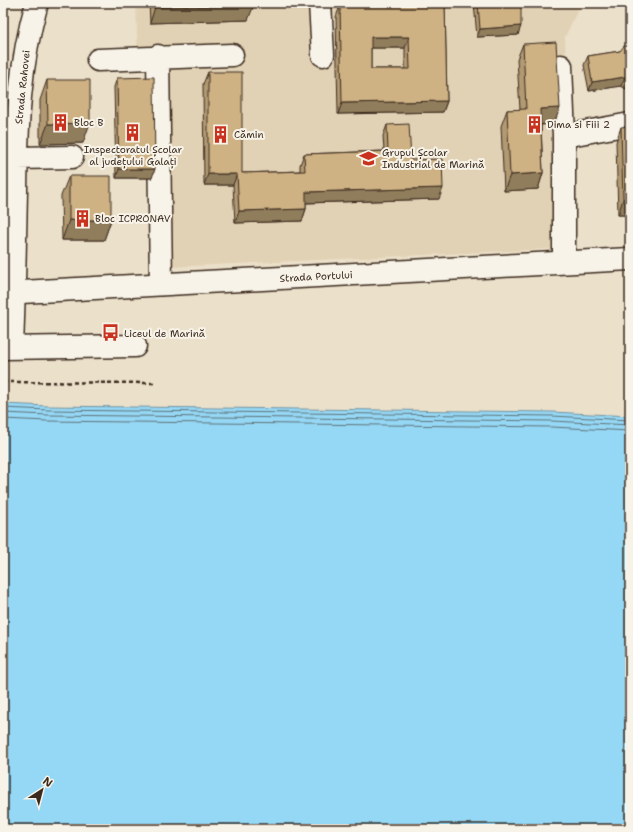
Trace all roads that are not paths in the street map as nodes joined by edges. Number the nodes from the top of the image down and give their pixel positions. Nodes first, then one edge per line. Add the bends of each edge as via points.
1 (37, 3) edge
2 (320, 3) edge
3 (232, 55) dead end
4 (323, 55) dead end
5 (158, 56) junction
6 (98, 60) dead end
7 (561, 66) dead end
8 (630, 124) edge
9 (564, 136) junction
10 (12, 151) edge
11 (72, 157) dead end
12 (630, 260) edge
13 (564, 262) junction
14 (160, 284) junction
15 (9, 293) edge
16 (135, 346) dead end
17 (7, 348) edge

1 - 10 main road, Strada Rahovei via 26,47
2 - 4 main road
3 - 5 main road
5 - 6 main road
5 - 14 main road
7 - 9 main road
8 - 9 main road
9 - 13 main road
10 - 11 main road
10 - 15 main road, Strada Rahovei
12 - 13 main road, Strada Portului
13 - 14 main road, Strada Portului
14 - 15 main road, Strada Portului
15 - 17 main road, Strada Rahovei
16 - 17 main road

